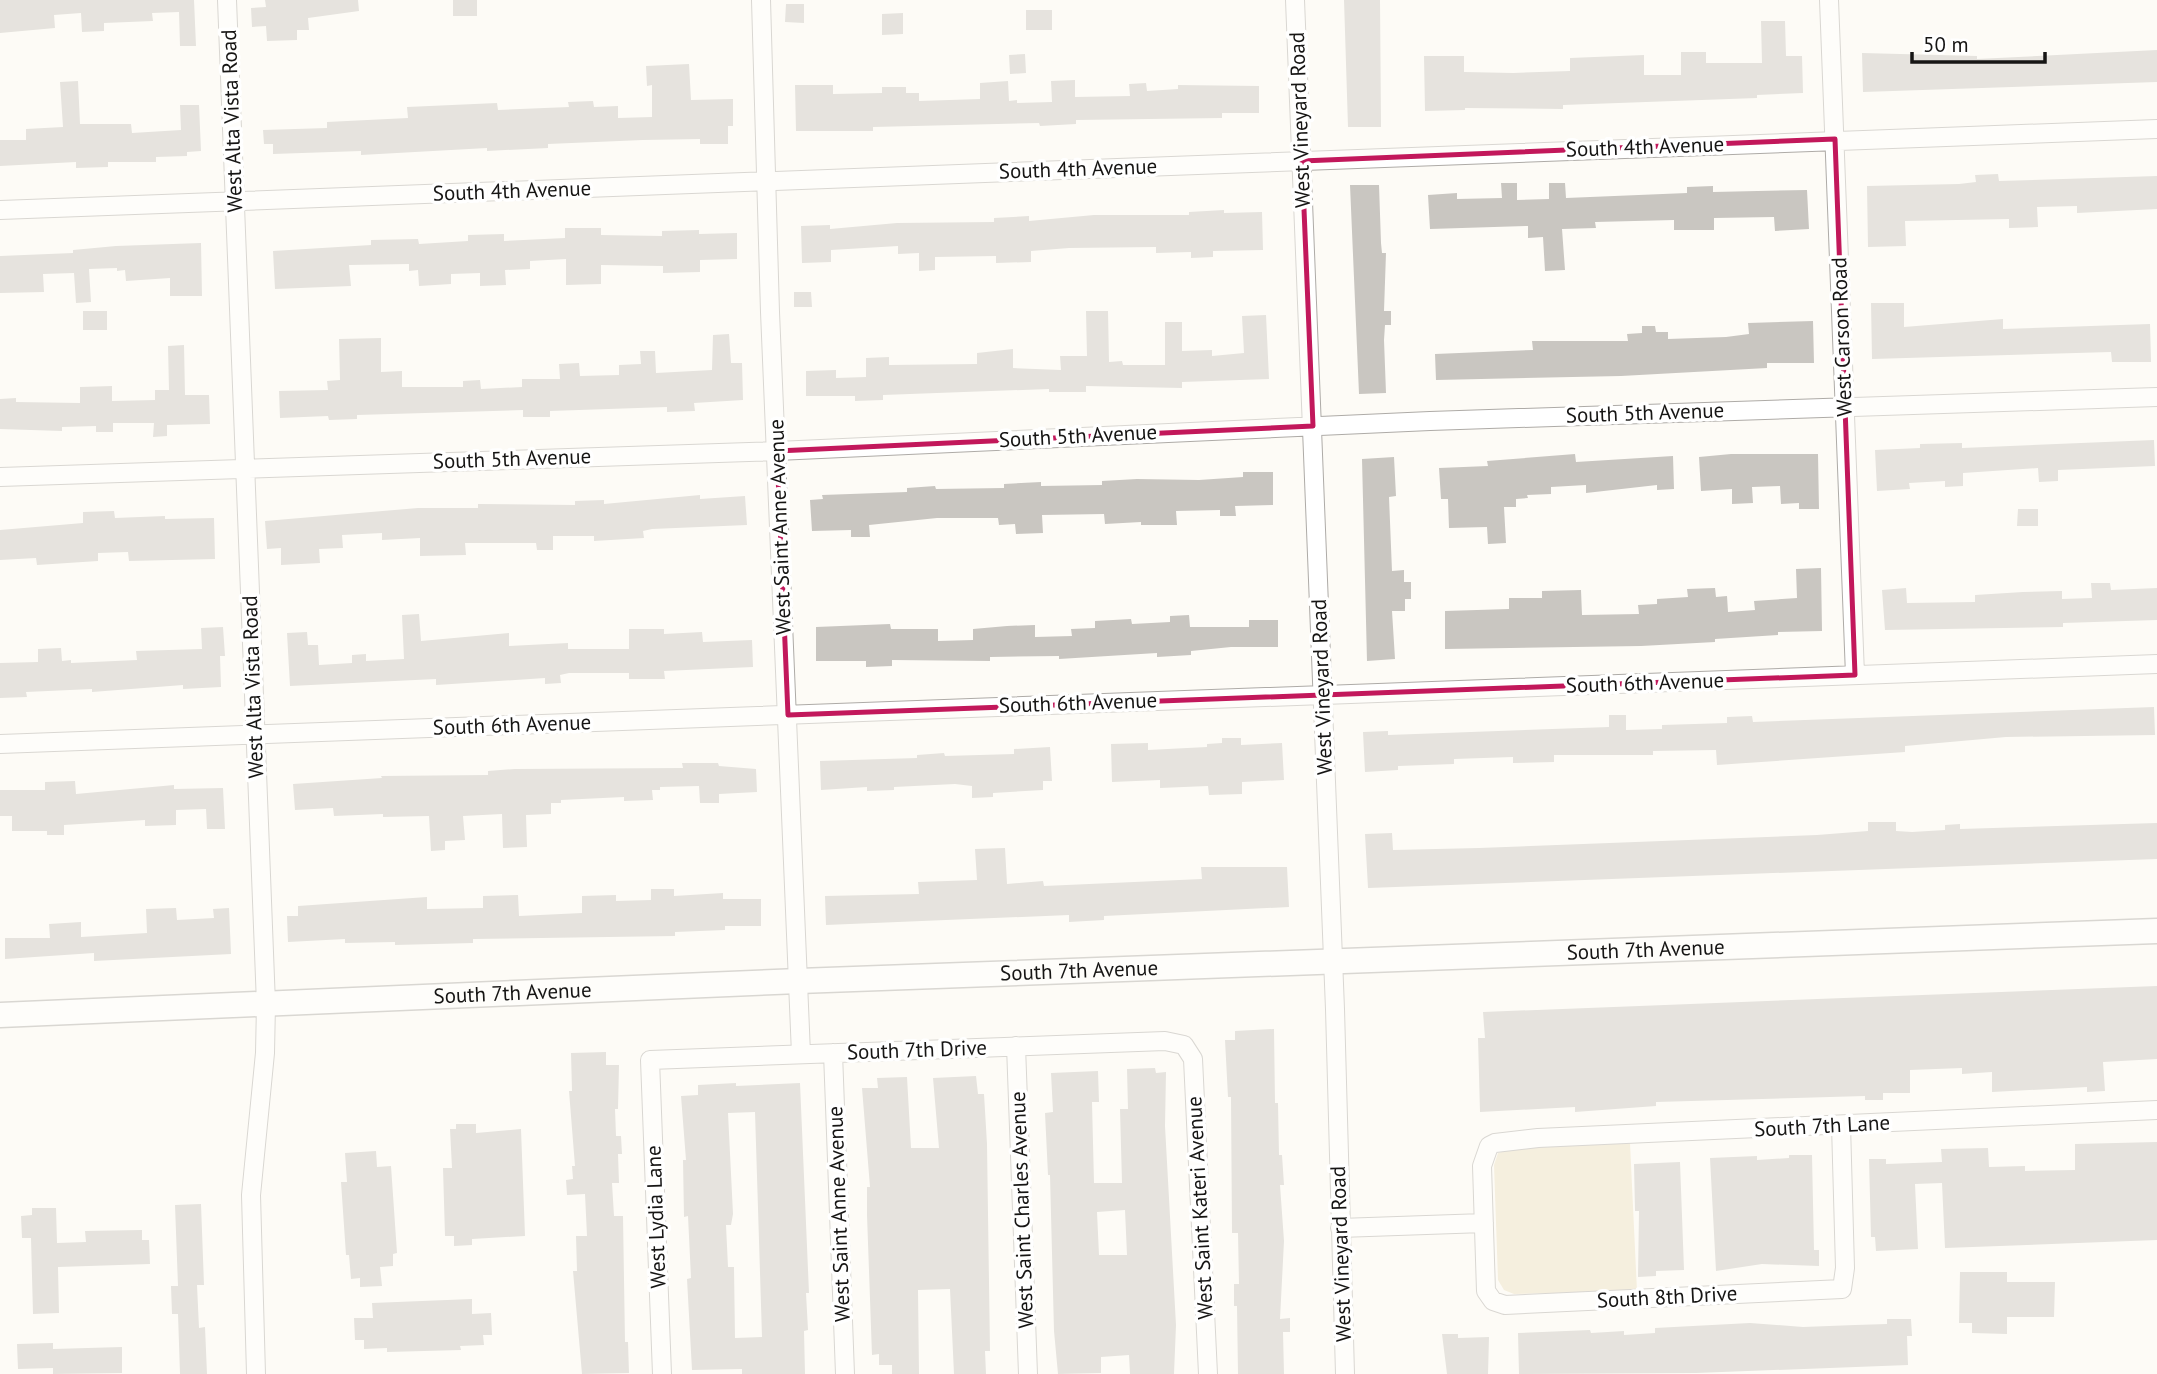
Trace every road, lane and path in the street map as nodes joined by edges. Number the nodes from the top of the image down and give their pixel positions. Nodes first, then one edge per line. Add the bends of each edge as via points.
1 (227, 0) edge
2 (761, 0) edge
3 (1295, 0) edge
4 (1829, 0) edge
5 (2157, 129) edge
6 (1835, 139) junction
7 (1301, 161) junction
8 (765, 181) junction
9 (235, 201) junction
10 (0, 210) edge
11 (2157, 397) edge
12 (1844, 406) junction
13 (1313, 426) junction
14 (777, 451) junction
15 (245, 468) junction
16 (0, 477) edge
17 (2157, 664) edge
18 (1855, 675) junction
19 (1321, 693) junction
20 (788, 715) junction
21 (254, 733) junction
22 (0, 744) edge
23 (2157, 931) edge
24 (1333, 963) junction
25 (799, 981) junction
26 (266, 1004) junction
27 (0, 1015) edge
28 (1184, 1045) joint
29 (1016, 1046) junction
30 (833, 1053) junction
31 (801, 1054) junction
32 (650, 1060) joint
33 (2157, 1110) edge
34 (1840, 1125) junction
35 (1484, 1223) junction
36 (1340, 1228) junction
37 (256, 1374) edge
38 (662, 1374) edge
39 (845, 1374) edge
40 (1028, 1374) edge
41 (1208, 1374) edge
42 (1345, 1374) edge

1 - 9 street, West Alta Vista Road
2 - 8 street, West Saint Anne Avenue
3 - 7 street, West Vineyard Road
4 - 6 street, West Carson Road
5 - 6 street, South 4th Avenue
6 - 7 street, South 4th Avenue
6 - 12 street, West Carson Road
7 - 8 street, South 4th Avenue
7 - 13 street, West Vineyard Road
8 - 9 street, South 4th Avenue
8 - 14 street, West Saint Anne Avenue
9 - 10 street, South 4th Avenue
9 - 15 street, West Alta Vista Road
11 - 12 street, South 5th Avenue
12 - 13 street, South 5th Avenue
12 - 18 street, West Carson Road
13 - 14 street, South 5th Avenue
13 - 19 street, West Vineyard Road
14 - 15 street, South 5th Avenue
14 - 20 street, West Saint Anne Avenue
15 - 16 street, South 5th Avenue
15 - 21 street, West Alta Vista Road
17 - 18 street, South 6th Avenue
18 - 19 street, South 6th Avenue
19 - 20 street, South 6th Avenue
19 - 24 street, West Vineyard Road
20 - 21 street, South 6th Avenue
20 - 25 street, West Saint Anne Avenue
21 - 22 street, South 6th Avenue
21 - 26 street, West Alta Vista Road
23 - 24 main road, South 7th Avenue
24 - 25 main road, South 7th Avenue
24 - 36 street, West Vineyard Road
25 - 26 main road, South 7th Avenue
25 - 31 street, West Saint Anne Avenue
26 - 27 main road, South 7th Avenue
26 - 37 street, West Alta Vista Road via 251,1195
28 - 29 street, South 7th Drive via 1165,1041
28 - 41 street, West Saint Kateri Avenue via 1193,1059
29 - 30 street, South 7th Drive
29 - 40 street, West Saint Charles Avenue
30 - 31 street, South 7th Drive
30 - 39 street, West Saint Anne Avenue
31 - 32 street, South 7th Drive
32 - 38 street, West Lydia Lane
33 - 34 street, South 7th Lane
34 - 35 street, South 7th Lane via 1504,1140 1489,1146 1482,1166
34 - 35 street, South 8th Drive via 1842,1289 1505,1305 1493,1301 1485,1285
35 - 36 street
36 - 42 street, West Vineyard Road

